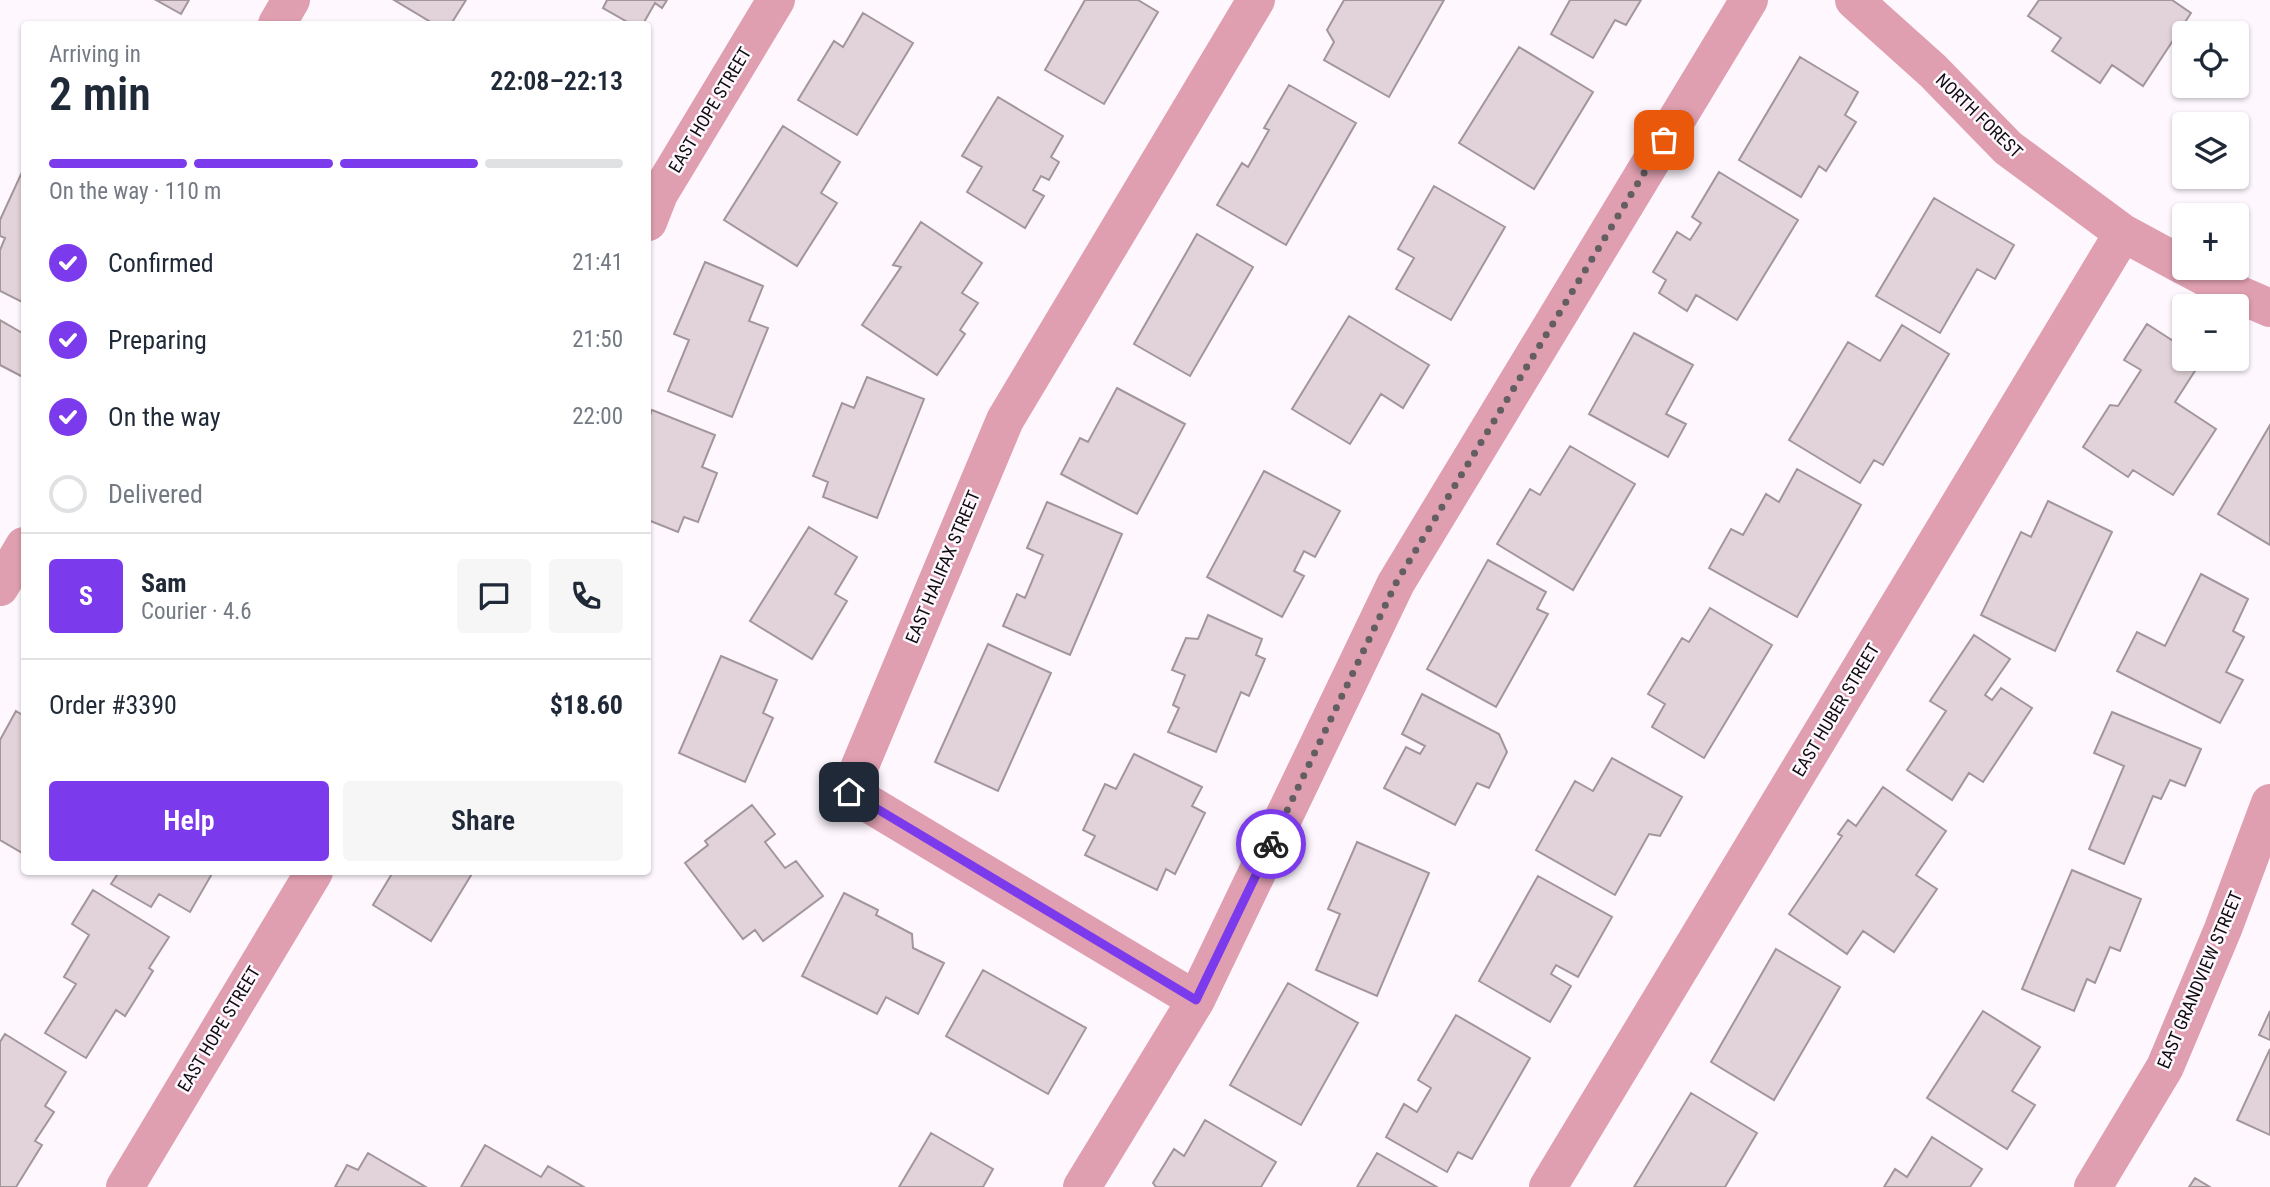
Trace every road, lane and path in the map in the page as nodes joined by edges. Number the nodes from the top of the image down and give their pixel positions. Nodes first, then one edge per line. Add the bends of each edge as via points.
1 (291, 0) edge
2 (776, 0) edge
3 (1256, 0) edge
4 (1749, 0) edge
5 (1854, 0) edge
6 (278, 21) edge
7 (651, 215) edge
8 (2123, 233) junction
9 (2172, 259) edge
10 (2210, 280) edge
11 (2270, 308) edge
12 (21, 551) edge
13 (0, 587) edge
14 (2270, 803) edge
15 (312, 875) edge
16 (1196, 1000) junction
17 (125, 1187) edge
18 (1082, 1187) edge
19 (1548, 1187) edge
20 (2093, 1187) edge

1 - 6 street
2 - 7 street, EAST HOPE STREET
3 - 16 street, EAST HALIFAX STREET via 1005,420 849,792
4 - 16 street via 1396,583
5 - 8 street, NORTH FOREST via 1933,71 2008,148
8 - 9 street, NORTH FOREST
8 - 19 street, EAST HUBER STREET
10 - 11 street, NORTH FOREST
12 - 13 street
14 - 20 street, EAST GRANDVIEW STREET via 2165,1067
15 - 17 street, EAST HOPE STREET
16 - 18 street

